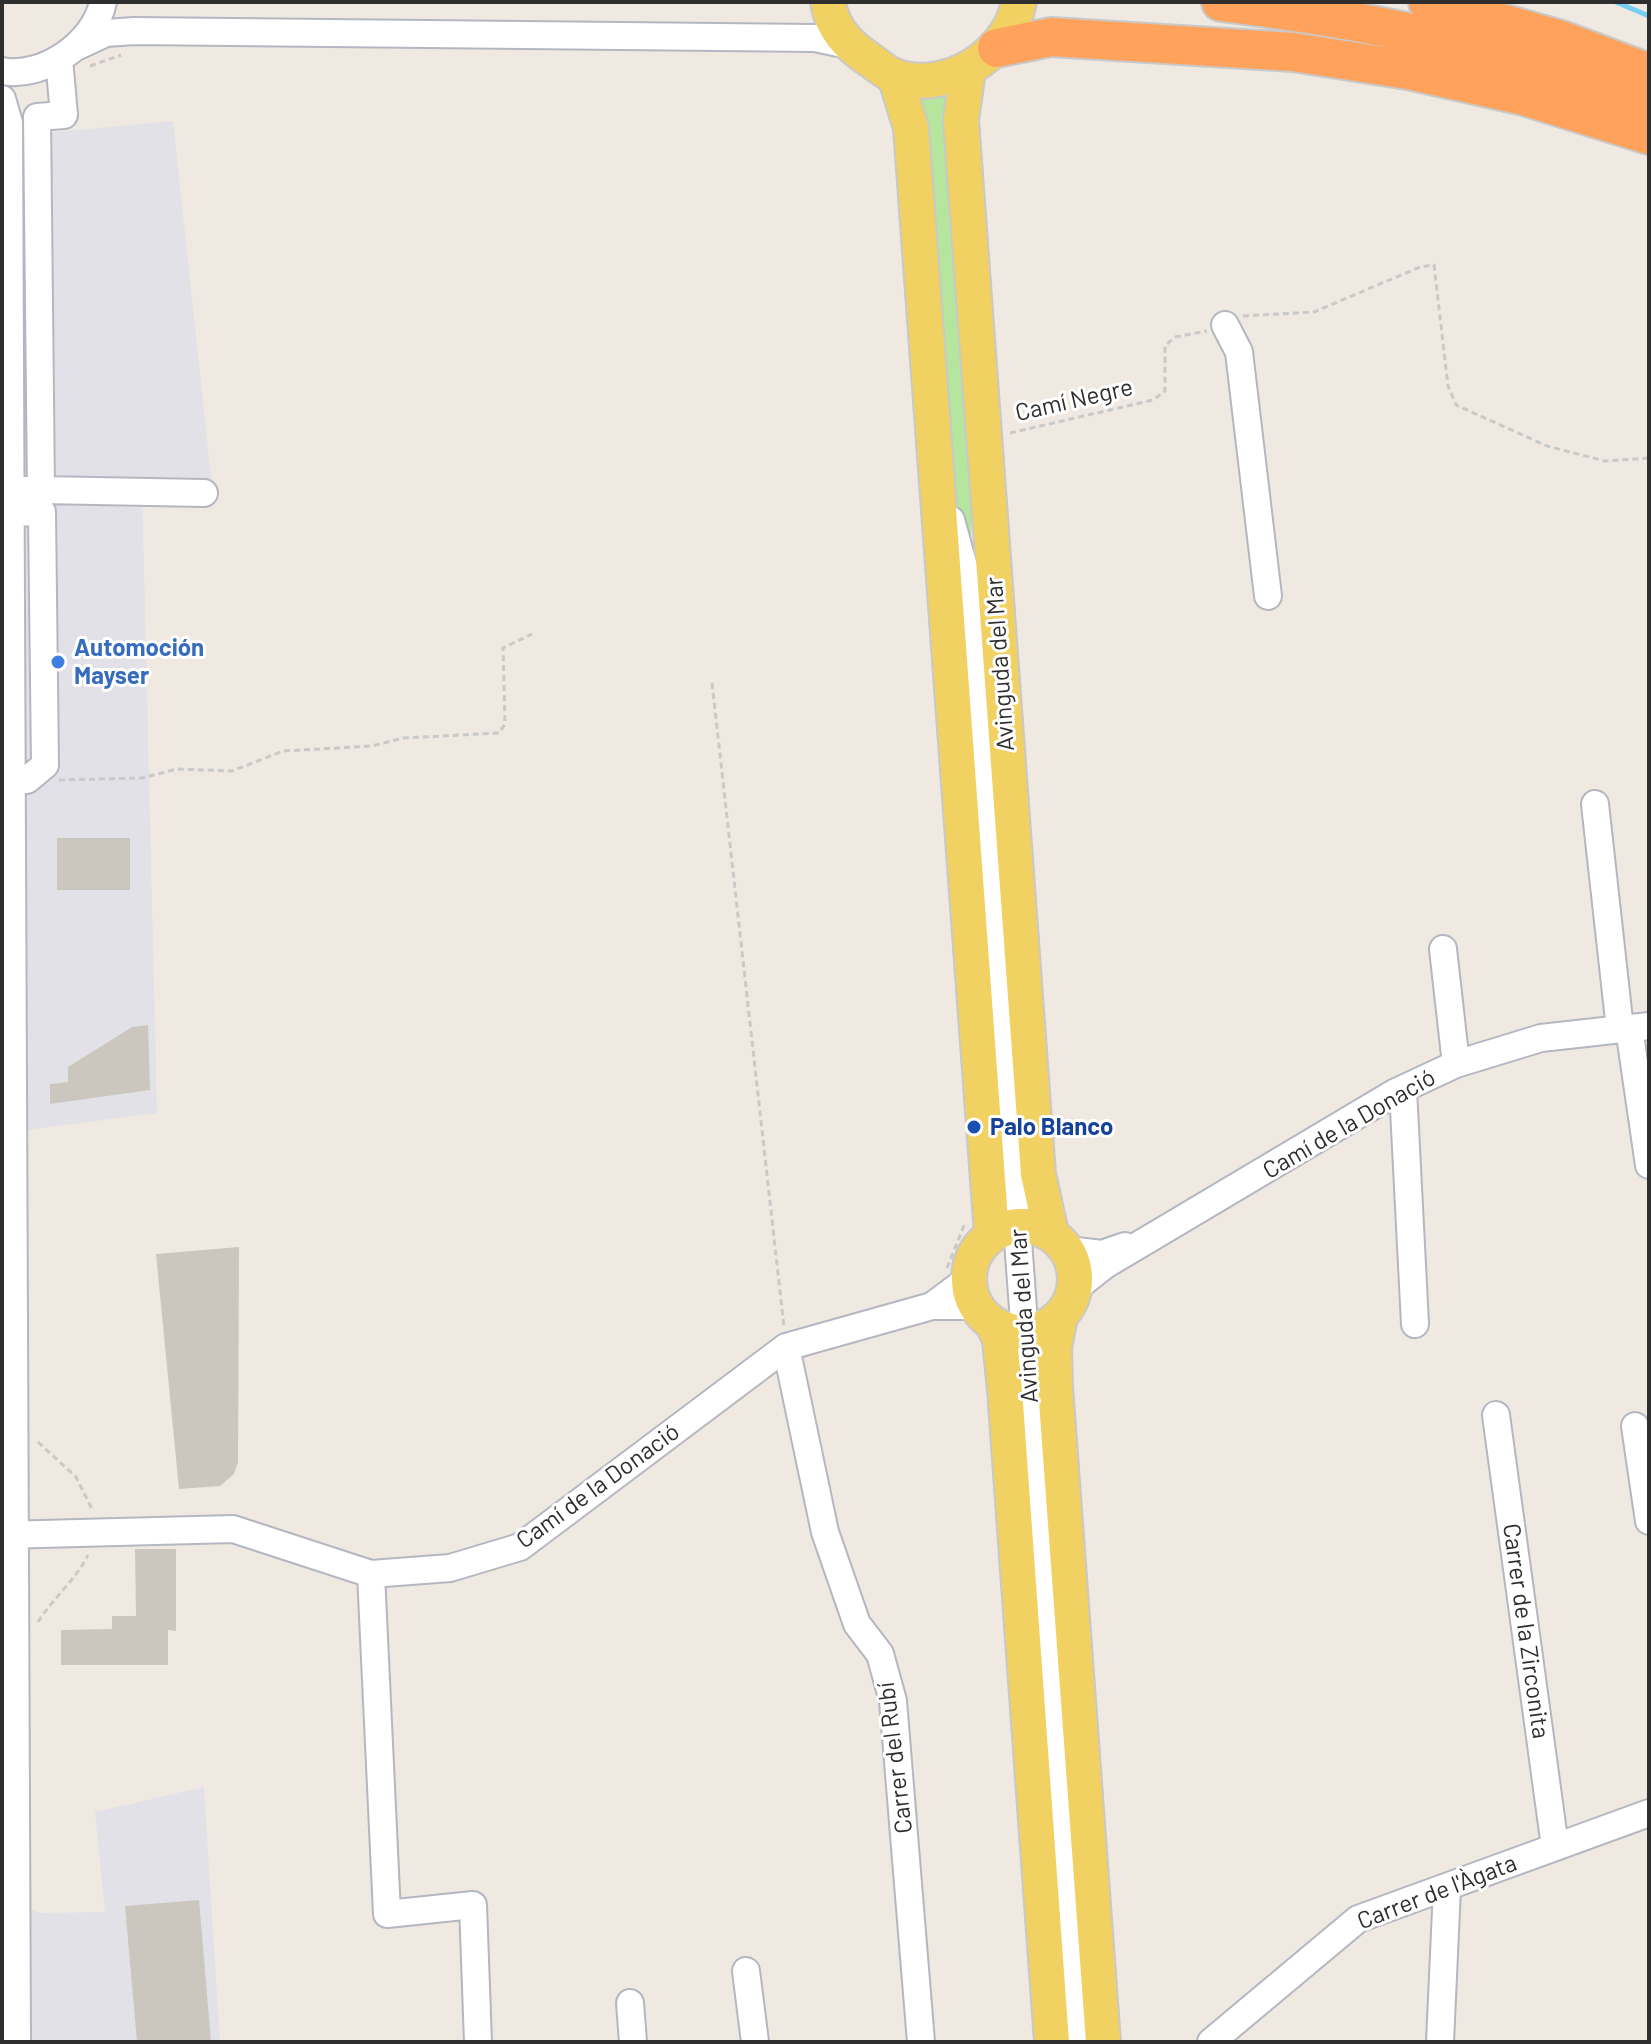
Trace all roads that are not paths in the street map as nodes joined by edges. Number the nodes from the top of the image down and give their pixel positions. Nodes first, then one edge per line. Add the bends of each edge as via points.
1 (1221, 2) edge
2 (1428, 2) edge
3 (1527, 2) edge
4 (102, 7) edge
5 (829, 9) edge
6 (1000, 34) edge
7 (848, 45) junction
8 (1649, 56) edge
9 (59, 62) junction
10 (2, 71) edge
11 (1649, 73) edge
12 (895, 76) junction
13 (1649, 109) edge
14 (5, 111) edge
15 (1649, 135) edge
16 (7, 226) edge
17 (38, 242) junction
18 (1225, 325) road end
19 (985, 476) junction
20 (937, 481) junction
21 (41, 490) junction
22 (204, 493) dead end
23 (8, 497) edge
24 (970, 589) junction
25 (1268, 596) dead end
26 (27, 780) road end
27 (1595, 804) dead end
28 (1443, 949) dead end
29 (1633, 1027) edge
30 (1456, 1064) junction
31 (1403, 1089) junction
32 (1649, 1165) edge
33 (1004, 1230) junction
34 (1156, 1237) junction
35 (1060, 1242) junction
36 (1068, 1303) junction
37 (990, 1311) junction
38 (1415, 1324) dead end
39 (786, 1347) junction
40 (1496, 1415) dead end
41 (1635, 1426) dead end
42 (1649, 1521) edge
43 (9, 1535) edge
44 (371, 1574) junction
45 (1649, 1813) edge
46 (1555, 1847) junction
47 (1447, 1888) junction
48 (746, 1971) dead end
49 (630, 2003) dead end
50 (17, 2042) edge
51 (478, 2042) edge
52 (633, 2042) edge
53 (755, 2042) edge
54 (921, 2042) edge
55 (1052, 2042) edge
56 (1077, 2042) edge
57 (1103, 2042) edge
58 (1211, 2042) edge
59 (1440, 2042) edge

1 - 13 highway via 1423,34 1543,66
2 - 11 highway via 1561,40
3 - 8 highway
4 - 9 street
5 - 7 main road
6 - 12 main road via 932,80
6 - 15 highway via 1293,52 1524,96
6 - 19 main road, Avinguda del Mar via 961,120
7 - 9 street via 815,38 134,31 106,33
7 - 12 main road
9 - 10 street
9 - 14 street via 19,92
9 - 17 street via 64,115 37,117
12 - 20 main road, Avinguda del Mar via 911,128
14 - 16 street
16 - 17 street
16 - 23 street
17 - 21 street
18 - 25 street via 1239,352
19 - 24 street, Avinguda del Mar
19 - 35 main road, Avinguda del Mar via 1038,1174
20 - 24 street, Avinguda del Mar
20 - 33 main road, Avinguda del Mar
21 - 22 street
21 - 23 street
23 - 26 street via 42,512 45,765
23 - 43 street
24 - 33 street, Avinguda del Mar
27 - 29 street
28 - 30 street
29 - 30 street, Camí de la Donació via 1541,1038
29 - 32 street
30 - 31 street, Camí de la Donació
31 - 34 street, Camí de la Donació
31 - 38 street
33 - 35 main road
33 - 37 street, Avinguda del Mar
33 - 37 main road via 974,1253
34 - 35 street, Camí de la Donació via 1102,1254
34 - 36 street, Camí de la Donació via 1105,1265
35 - 36 main road, Avinguda del Mar via 1075,1268
36 - 37 main road
36 - 57 main road, Avinguda del Mar via 1054,1347 1055,1387
37 - 39 street, Camí de la Donació via 932,1306
37 - 55 main road, Avinguda del Mar via 1000,1340 1005,1390
37 - 56 street, Avinguda del Mar
39 - 44 street, Camí de la Donació via 520,1547 450,1568
39 - 54 street, Carrer del Rubí via 825,1532 857,1624 880,1654 893,1701
40 - 46 street, Carrer de la Zirconita
41 - 42 street
43 - 44 street, Camí de la Donació via 233,1529
43 - 50 street
44 - 51 street via 387,1914 473,1905
45 - 46 street, Carrer de l'Àgata
46 - 47 street, Carrer de l'Àgata
47 - 58 street, Carrer de l'Àgata via 1358,1919
47 - 59 street
48 - 53 street
49 - 52 street

